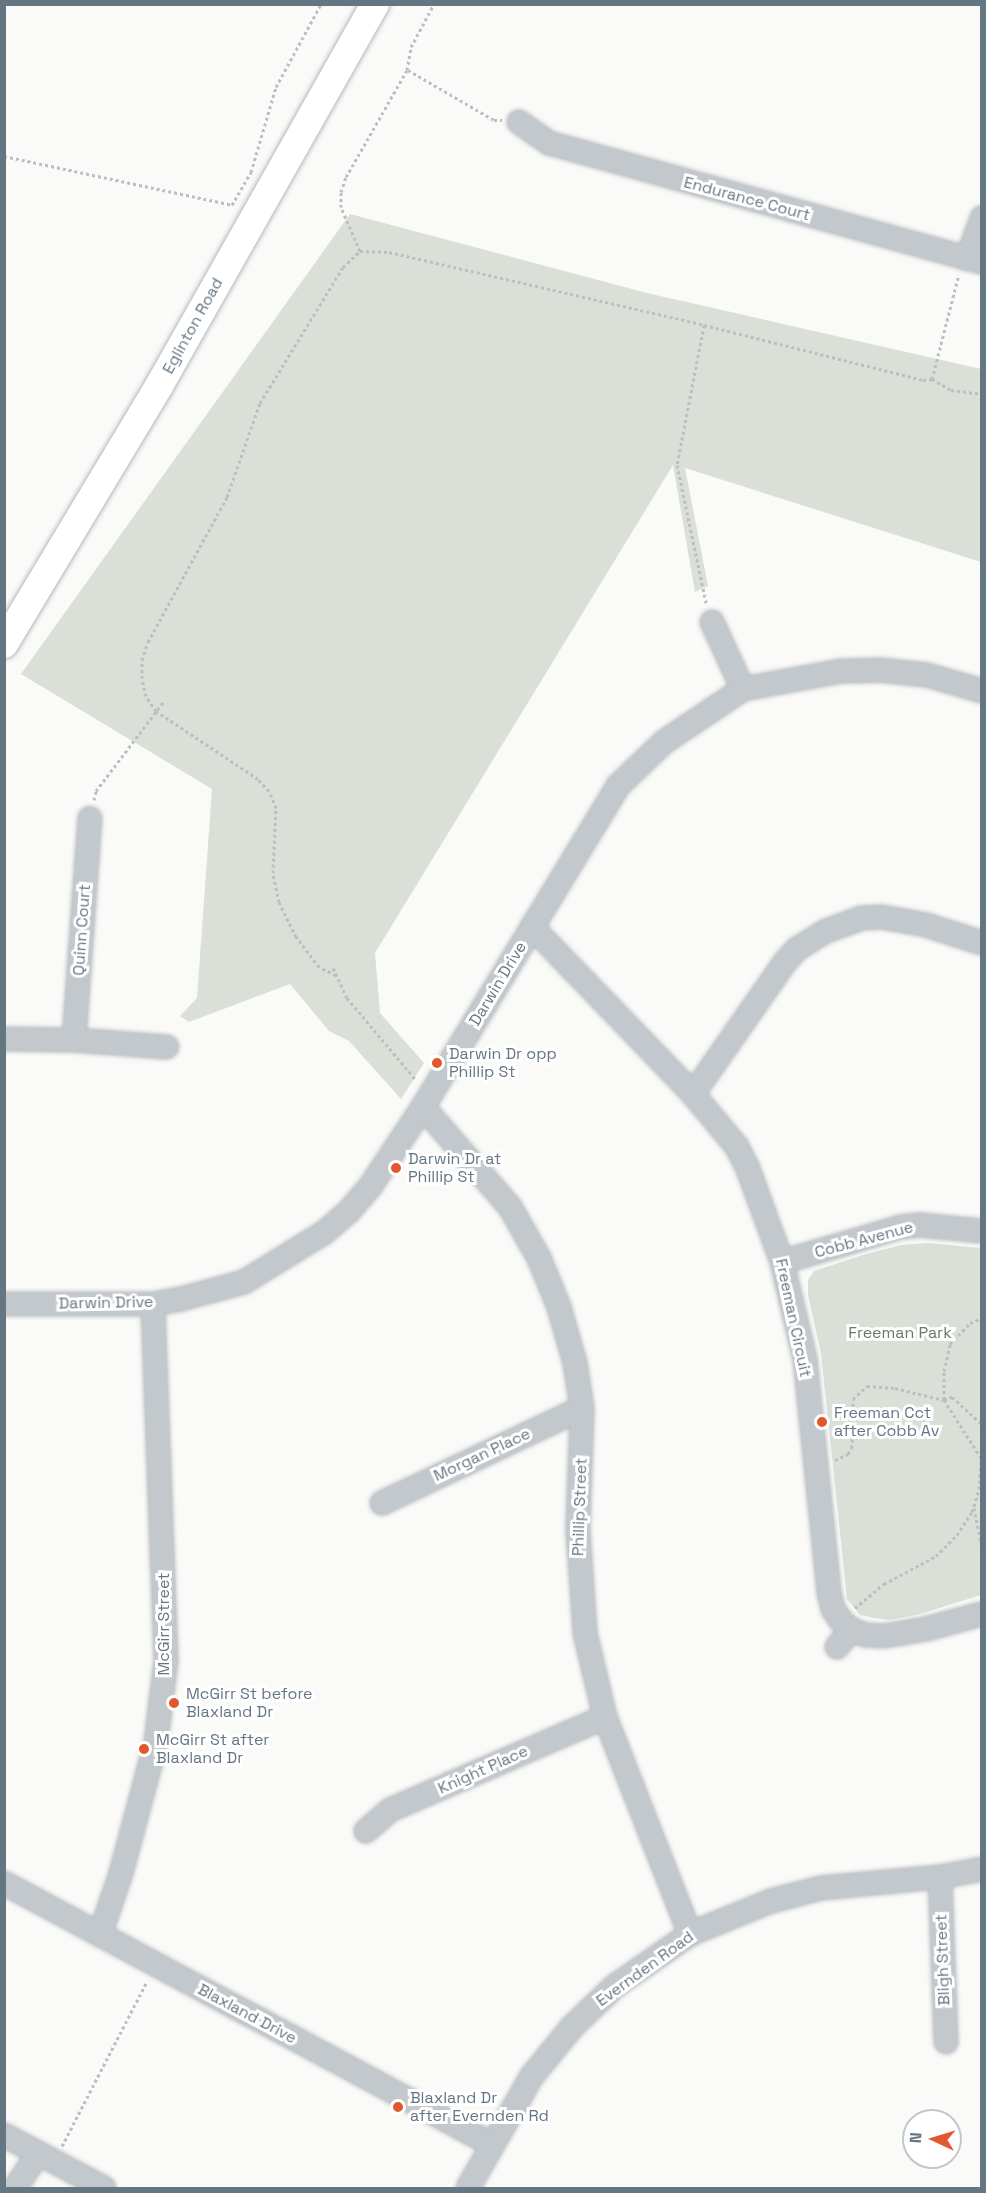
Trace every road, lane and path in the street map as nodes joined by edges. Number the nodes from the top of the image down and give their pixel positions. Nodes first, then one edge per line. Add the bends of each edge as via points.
1 (321, 4) edge
2 (375, 4) edge
3 (434, 4) edge
4 (407, 69) junction
5 (519, 122) joint
6 (4, 156) edge
7 (981, 218) edge
8 (360, 251) junction
9 (974, 260) edge
10 (704, 325) junction
11 (932, 379) junction
12 (981, 394) edge
13 (712, 622) joint
14 (4, 644) edge
15 (743, 689) junction
16 (981, 691) edge
17 (164, 700) dead end
18 (156, 711) junction
19 (90, 819) joint
20 (532, 927) junction
21 (981, 943) edge
22 (333, 968) dead end
23 (336, 975) junction
24 (4, 1039) edge
25 (74, 1040) junction
26 (166, 1047) dead end
27 (693, 1094) junction
28 (427, 1100) junction
29 (981, 1231) edge
30 (782, 1262) junction
31 (4, 1304) edge
32 (153, 1304) junction
33 (981, 1318) edge
34 (944, 1400) junction
35 (582, 1408) junction
36 (981, 1424) edge
37 (816, 1464) junction
38 (382, 1503) dead end
39 (974, 1506) junction
40 (981, 1548) edge
41 (981, 1614) edge
42 (843, 1633) junction
43 (605, 1717) junction
44 (366, 1831) dead end
45 (981, 1869) edge
46 (940, 1877) junction
47 (4, 1883) edge
48 (690, 1934) junction
49 (100, 1935) junction
50 (155, 1965) junction
51 (946, 2042) dead end
52 (4, 2135) edge
53 (491, 2144) junction
54 (47, 2157) junction
55 (15, 2188) edge
56 (104, 2188) edge
57 (468, 2188) edge

1 - 6 path via 276,87 251,172 232,205
2 - 14 main road, Eglinton Road via 153,397
3 - 4 path via 411,47
4 - 5 path via 494,120
4 - 8 path via 341,192 341,207
5 - 9 street, Endurance Court via 549,143
7 - 9 street
8 - 10 path via 389,252
8 - 18 path via 343,267 260,404 227,497 148,642 142,678 146,696
9 - 11 path via 956,280
10 - 11 path via 923,380
10 - 13 path via 677,465 703,597
11 - 12 path via 951,390
13 - 15 street
15 - 16 street, Darwin Drive via 841,671 880,670 927,675
15 - 20 street, Darwin Drive via 664,742 618,786
17 - 18 path
18 - 19 path via 96,791
18 - 23 path via 258,779 269,791 276,808 273,873 279,902 296,937 319,967
19 - 25 street, Quinn Court
20 - 27 street, Freeman Circuit
20 - 28 street, Darwin Drive
21 - 27 street via 882,916 826,931 797,949 785,962
22 - 23 path
23 - 28 path via 347,998 418,1082
24 - 25 street
25 - 26 street
27 - 30 street, Freeman Circuit via 737,1147
28 - 32 street, Darwin Drive via 370,1187 325,1232 244,1282
28 - 35 street, Phillip Street via 510,1207 539,1258 559,1307 575,1363
29 - 30 street, Cobb Avenue via 902,1227
30 - 37 street, Freeman Circuit via 805,1359
31 - 32 street, Darwin Drive
32 - 49 street, McGirr Street via 166,1660 153,1754
33 - 34 path via 970,1323 950,1344 944,1371
34 - 36 path via 952,1397
34 - 37 path via 895,1388 867,1386 853,1399 852,1448 840,1459
34 - 39 path via 981,1458
35 - 38 street, Morgan Place
35 - 43 street, Phillip Street via 579,1575 585,1633
37 - 42 street, Freeman Circuit via 829,1593
39 - 40 path
39 - 42 path via 957,1535 936,1556 884,1584
41 - 42 street via 884,1636
43 - 44 street, Knight Place via 390,1810
43 - 48 street, Phillip Street
45 - 46 street, Evernden Road
46 - 48 street, Evernden Road via 812,1890 771,1901
46 - 51 street, Bligh Street
47 - 49 street, Blaxland Drive
48 - 53 street, Evernden Road via 615,1986 572,2027 532,2076
49 - 50 street, Blaxland Drive
50 - 53 street, Blaxland Drive
50 - 54 path
52 - 54 street
53 - 57 street, Evernden Road
54 - 55 street
54 - 56 street

